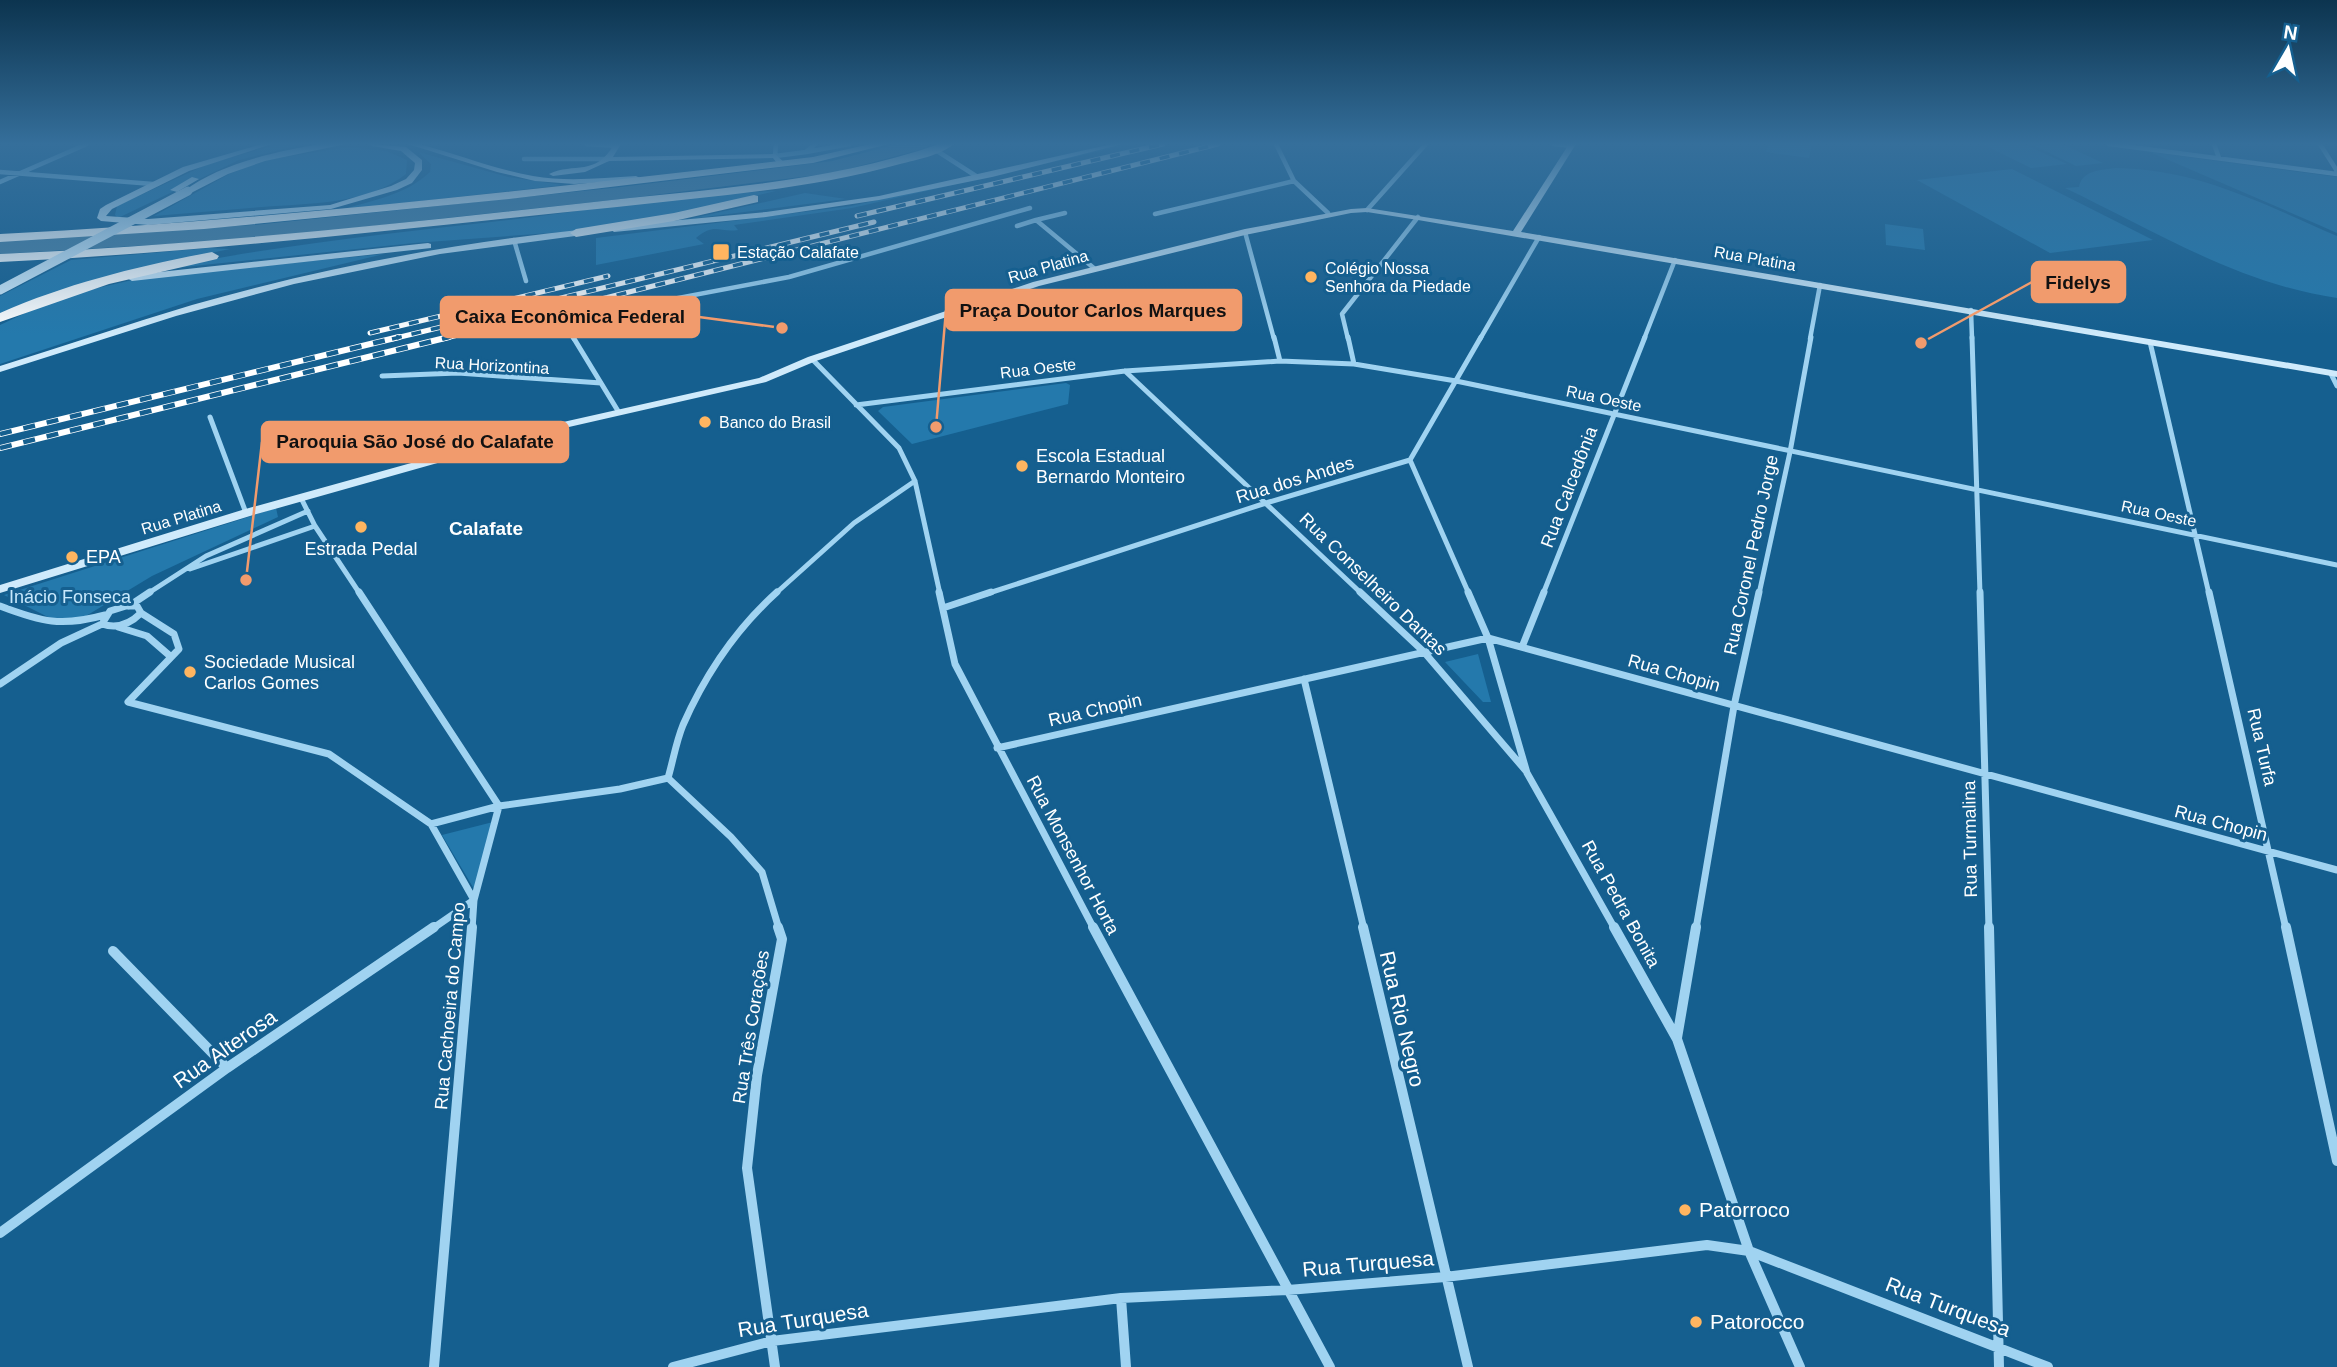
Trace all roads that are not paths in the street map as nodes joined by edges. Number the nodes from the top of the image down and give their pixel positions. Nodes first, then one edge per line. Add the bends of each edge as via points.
1 (108, 208) edge
2 (140, 208) edge
3 (156, 208) edge
4 (322, 208) edge
5 (388, 208) edge
6 (572, 208) edge
7 (714, 208) edge
8 (815, 208) edge
9 (1030, 208) dead end
10 (1181, 208) edge
11 (1322, 208) edge
12 (1532, 208) edge
13 (1367, 210) joint
14 (1065, 212) dead end
15 (1328, 213) junction
16 (1155, 214) dead end
17 (233, 216) junction
18 (1418, 217) junction
19 (1036, 220) junction
20 (429, 224) junction
21 (1017, 226) dead end
22 (141, 231) junction
23 (1245, 232) junction
24 (576, 233) junction
25 (1516, 233) junction
26 (0, 237) edge
27 (1539, 237) junction
28 (514, 240) junction
29 (0, 258) edge
30 (1675, 260) junction
31 (1095, 269) junction
32 (526, 281) dead end
33 (0, 282) edge
34 (1819, 285) junction
35 (79, 288) junction
36 (0, 290) edge
37 (1971, 310) junction
38 (0, 318) edge
39 (2150, 342) junction
40 (812, 359) junction
41 (1280, 360) junction
42 (1354, 363) junction
43 (0, 369) edge
44 (1125, 371) junction
45 (2334, 374) edge
46 (382, 376) dead end
47 (1456, 381) junction
48 (601, 383) junction
49 (2337, 386) edge
50 (856, 405) junction
51 (618, 411) junction
52 (1613, 414) junction
53 (210, 417) dead end
54 (1790, 452) junction
55 (1410, 460) junction
56 (915, 481) junction
57 (1978, 489) junction
58 (301, 498) junction
59 (1266, 503) junction
60 (308, 511) junction
61 (246, 513) junction
62 (315, 526) junction
63 (2196, 536) junction
64 (2337, 565) edge
65 (177, 573) junction
66 (0, 589) edge
67 (0, 606) edge
68 (130, 606) junction
69 (943, 608) junction
70 (141, 613) junction
71 (105, 615) junction
72 (102, 624) junction
73 (117, 627) junction
74 (1488, 638) junction
75 (1522, 647) junction
76 (1424, 652) junction
77 (170, 656) junction
78 (1304, 680) junction
79 (0, 684) edge
80 (1734, 706) junction
81 (997, 748) junction
82 (1527, 773) junction
83 (1986, 776) junction
84 (668, 778) junction
85 (499, 806) junction
86 (431, 824) junction
87 (2270, 853) junction
88 (2337, 870) edge
89 (474, 900) junction
90 (113, 951) dead end
91 (1676, 1039) junction
92 (227, 1068) junction
93 (2337, 1161) edge
94 (0, 1233) edge
95 (1749, 1251) junction
96 (1445, 1276) junction
97 (1288, 1290) junction
98 (1121, 1298) junction
99 (772, 1340) junction
100 (1998, 1346) junction
101 (434, 1367) edge
102 (673, 1367) edge
103 (775, 1367) edge
104 (1126, 1367) edge
105 (1330, 1367) edge
106 (1468, 1367) edge
107 (1800, 1367) edge
108 (1999, 1367) edge
109 (2049, 1367) edge

1 - 17 street via 101,218 148,222
2 - 33 street
3 - 36 street, bridge
4 - 17 street
5 - 22 highway
6 - 20 highway
7 - 24 highway
8 - 24 street
9 - 48 street via 789,277 562,320
10 - 16 street
11 - 15 street
12 - 25 street
13 - 15 street, Rua Platina
13 - 18 street, Rua Platina
14 - 19 street
15 - 23 street, Rua Platina
17 - 22 highway
18 - 25 street, Rua Platina
18 - 42 street via 1342,314
19 - 21 street
19 - 31 street
20 - 29 highway
20 - 35 highway via 228,253
22 - 26 highway
23 - 31 street, Rua Platina
23 - 41 street
24 - 28 street
25 - 27 street, Rua Platina
27 - 30 street, Rua Platina
27 - 47 street
28 - 32 street
28 - 35 street via 142,275
28 - 43 street via 337,271 197,307
30 - 34 street, Rua Platina
30 - 52 street, Rua Calcedônia
31 - 40 street, Rua Platina via 1036,284
34 - 37 street, Rua Platina
34 - 54 street, Rua Coronel Pedro Jorge
35 - 38 highway
37 - 39 street, Rua Platina
37 - 57 street, Rua Turmalina
39 - 45 street, Rua Platina
39 - 63 street, Rua Turfa
40 - 50 street, Rua Monsenhor Horta
40 - 51 street, Rua Platina via 762,380
41 - 42 street, Rua Oeste
41 - 44 street, Rua Oeste
42 - 47 street, Rua Oeste
44 - 50 street, Rua Oeste
44 - 59 street, Rua Conselheiro Dantas
45 - 49 street
46 - 48 street, Rua Horizontina via 458,373
47 - 52 street, Rua Oeste
47 - 55 street
48 - 51 street
50 - 56 street, Rua Monsenhor Horta via 899,448
51 - 58 street, Rua Platina
52 - 54 street, Rua Oeste
52 - 75 street, Rua Calcedônia
53 - 61 street
54 - 57 street, Rua Oeste
54 - 80 street, Rua Coronel Pedro Jorge
55 - 59 street, Rua dos Andes
55 - 74 street, Rua Pedra Bonita
56 - 69 street, Rua Monsenhor Horta
56 - 84 street via 854,523 734,637 682,727
57 - 63 street, Rua Oeste
57 - 83 street, Rua Turmalina
58 - 60 street
58 - 61 street, Rua Platina
59 - 69 street, Rua dos Andes
59 - 76 street, Rua Conselheiro Dantas
60 - 62 street
60 - 65 street
61 - 66 street, Rua Platina
62 - 65 street
62 - 85 street
63 - 64 street, Rua Oeste
63 - 87 street, Rua Turfa
65 - 68 street
67 - 71 street via 50,625
68 - 70 street via 137,606
68 - 71 street
69 - 81 street, Rua Monsenhor Horta via 955,664
70 - 73 street
70 - 77 street via 174,634 179,649
71 - 72 street
72 - 73 street
72 - 79 street via 72,636
73 - 77 street via 141,631
74 - 75 street, Rua Chopin
74 - 76 street, Rua Chopin
74 - 82 street, Rua Pedra Bonita
75 - 80 street, Rua Chopin
76 - 78 street, Rua Chopin
76 - 82 street, Rua Conselheiro Dantas
77 - 86 street via 128,702 330,754
78 - 81 street, Rua Chopin
78 - 96 street, Rua Rio Negro
80 - 83 street, Rua Chopin
80 - 91 street, Rua Coronel Pedro Jorge
81 - 97 street, Rua Monsenhor Horta
82 - 91 street, Rua Pedra Bonita
83 - 87 street, Rua Chopin
83 - 100 street, Rua Turmalina
84 - 85 street
84 - 99 street, Rua Três Corações via 762,872 782,939 757,1075 747,1168
85 - 86 street
85 - 89 street, Rua Cachoeira do Campo
86 - 89 street
87 - 88 street, Rua Chopin
87 - 93 street, Rua Turfa
89 - 92 street, Rua Alterosa
89 - 101 street, Rua Cachoeira do Campo
90 - 92 street
91 - 95 street, Rua Pedra Bonita
92 - 94 street, Rua Alterosa
95 - 96 street, Rua Turquesa via 1707,1245
95 - 100 street, Rua Turquesa
95 - 107 street, Rua Pedra Bonita
96 - 97 street, Rua Turquesa
96 - 106 street, Rua Rio Negro
97 - 98 street, Rua Turquesa
97 - 105 street, Rua Monsenhor Horta
98 - 99 street, Rua Turquesa
98 - 104 street
99 - 102 street, Rua Turquesa
99 - 103 street, Rua Três Corações
100 - 108 street, Rua Turmalina
100 - 109 street, Rua Turquesa

